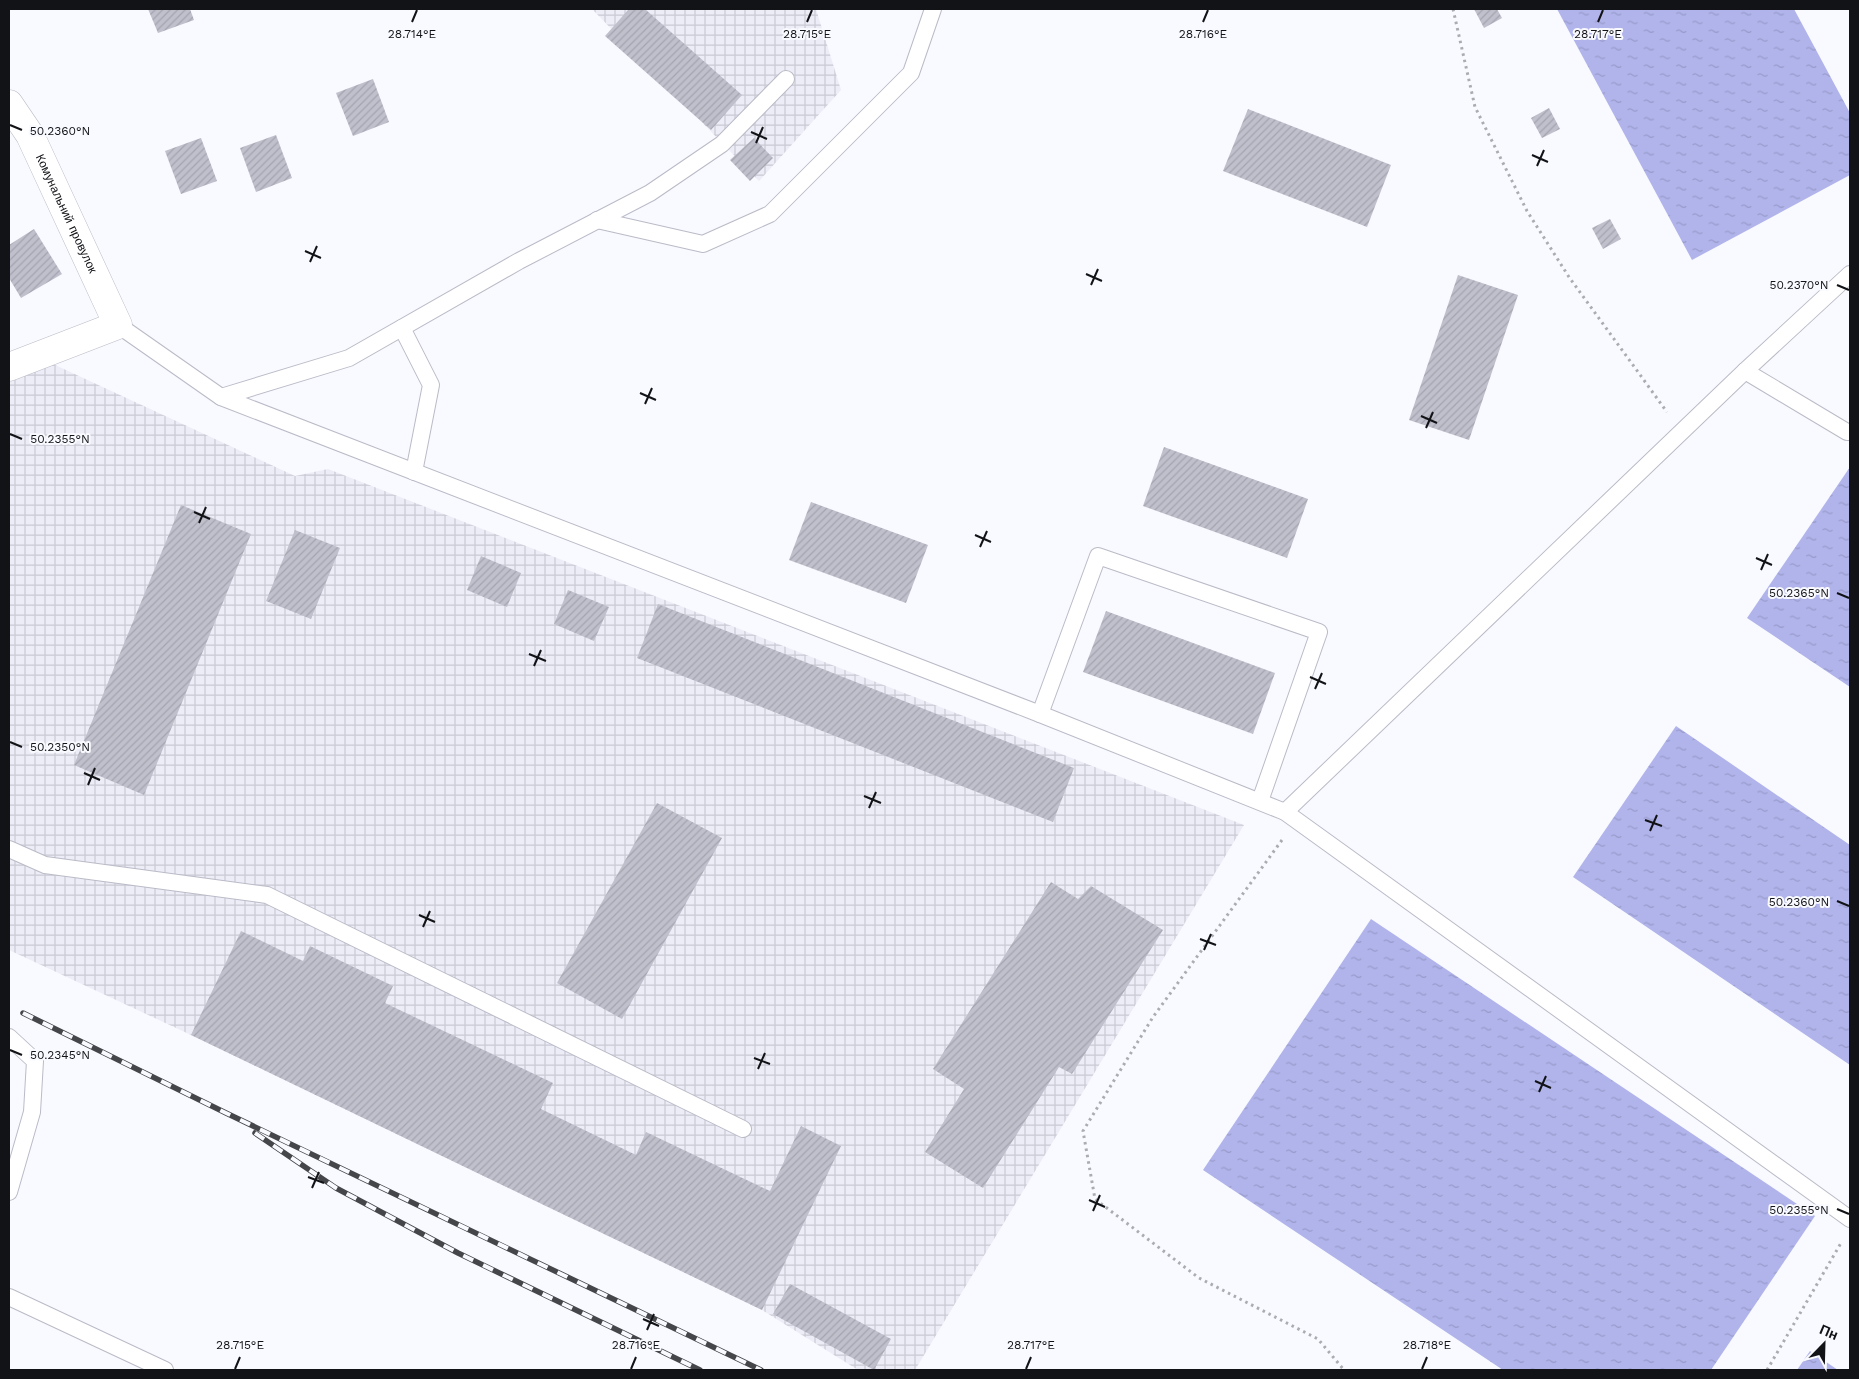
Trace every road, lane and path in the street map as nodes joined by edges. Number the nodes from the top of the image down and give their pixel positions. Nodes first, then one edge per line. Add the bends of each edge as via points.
1 (933, 9) edge
2 (1453, 9) edge
3 (786, 79) dead end
4 (9, 104) edge
5 (598, 220) junction
6 (1850, 274) edge
7 (118, 325) junction
8 (402, 328) junction
9 (9, 367) edge
10 (1745, 371) junction
11 (221, 397) junction
12 (1681, 432) junction
13 (1850, 432) edge
14 (414, 472) junction
15 (1040, 714) junction
16 (1260, 801) junction
17 (1291, 816) junction
18 (9, 849) edge
19 (9, 1036) edge
20 (743, 1129) dead end
21 (9, 1192) edge
22 (1850, 1219) edge
23 (1845, 1236) dead end
24 (9, 1297) edge
25 (165, 1370) edge
26 (1344, 1370) edge
27 (1768, 1370) edge

1 - 5 lane via 911,73 770,214 703,244
2 - 12 path via 1476,107 1527,211 1569,277
3 - 5 lane via 722,144 650,192
4 - 7 street, Комунальний провулок via 30,135
5 - 8 lane
6 - 10 lane
7 - 9 street
7 - 11 lane
8 - 11 lane via 349,358
8 - 14 lane via 431,385
10 - 12 lane
10 - 13 lane
11 - 14 lane
12 - 17 lane
14 - 15 lane
15 - 16 lane
15 - 16 lane via 1098,556 1318,632
16 - 17 lane
17 - 22 lane
17 - 26 path via 1153,1017 1084,1131 1095,1199 1199,1278 1318,1339
18 - 20 lane via 45,864 267,895
19 - 21 lane via 35,1061 32,1112
23 - 27 path
24 - 25 lane

